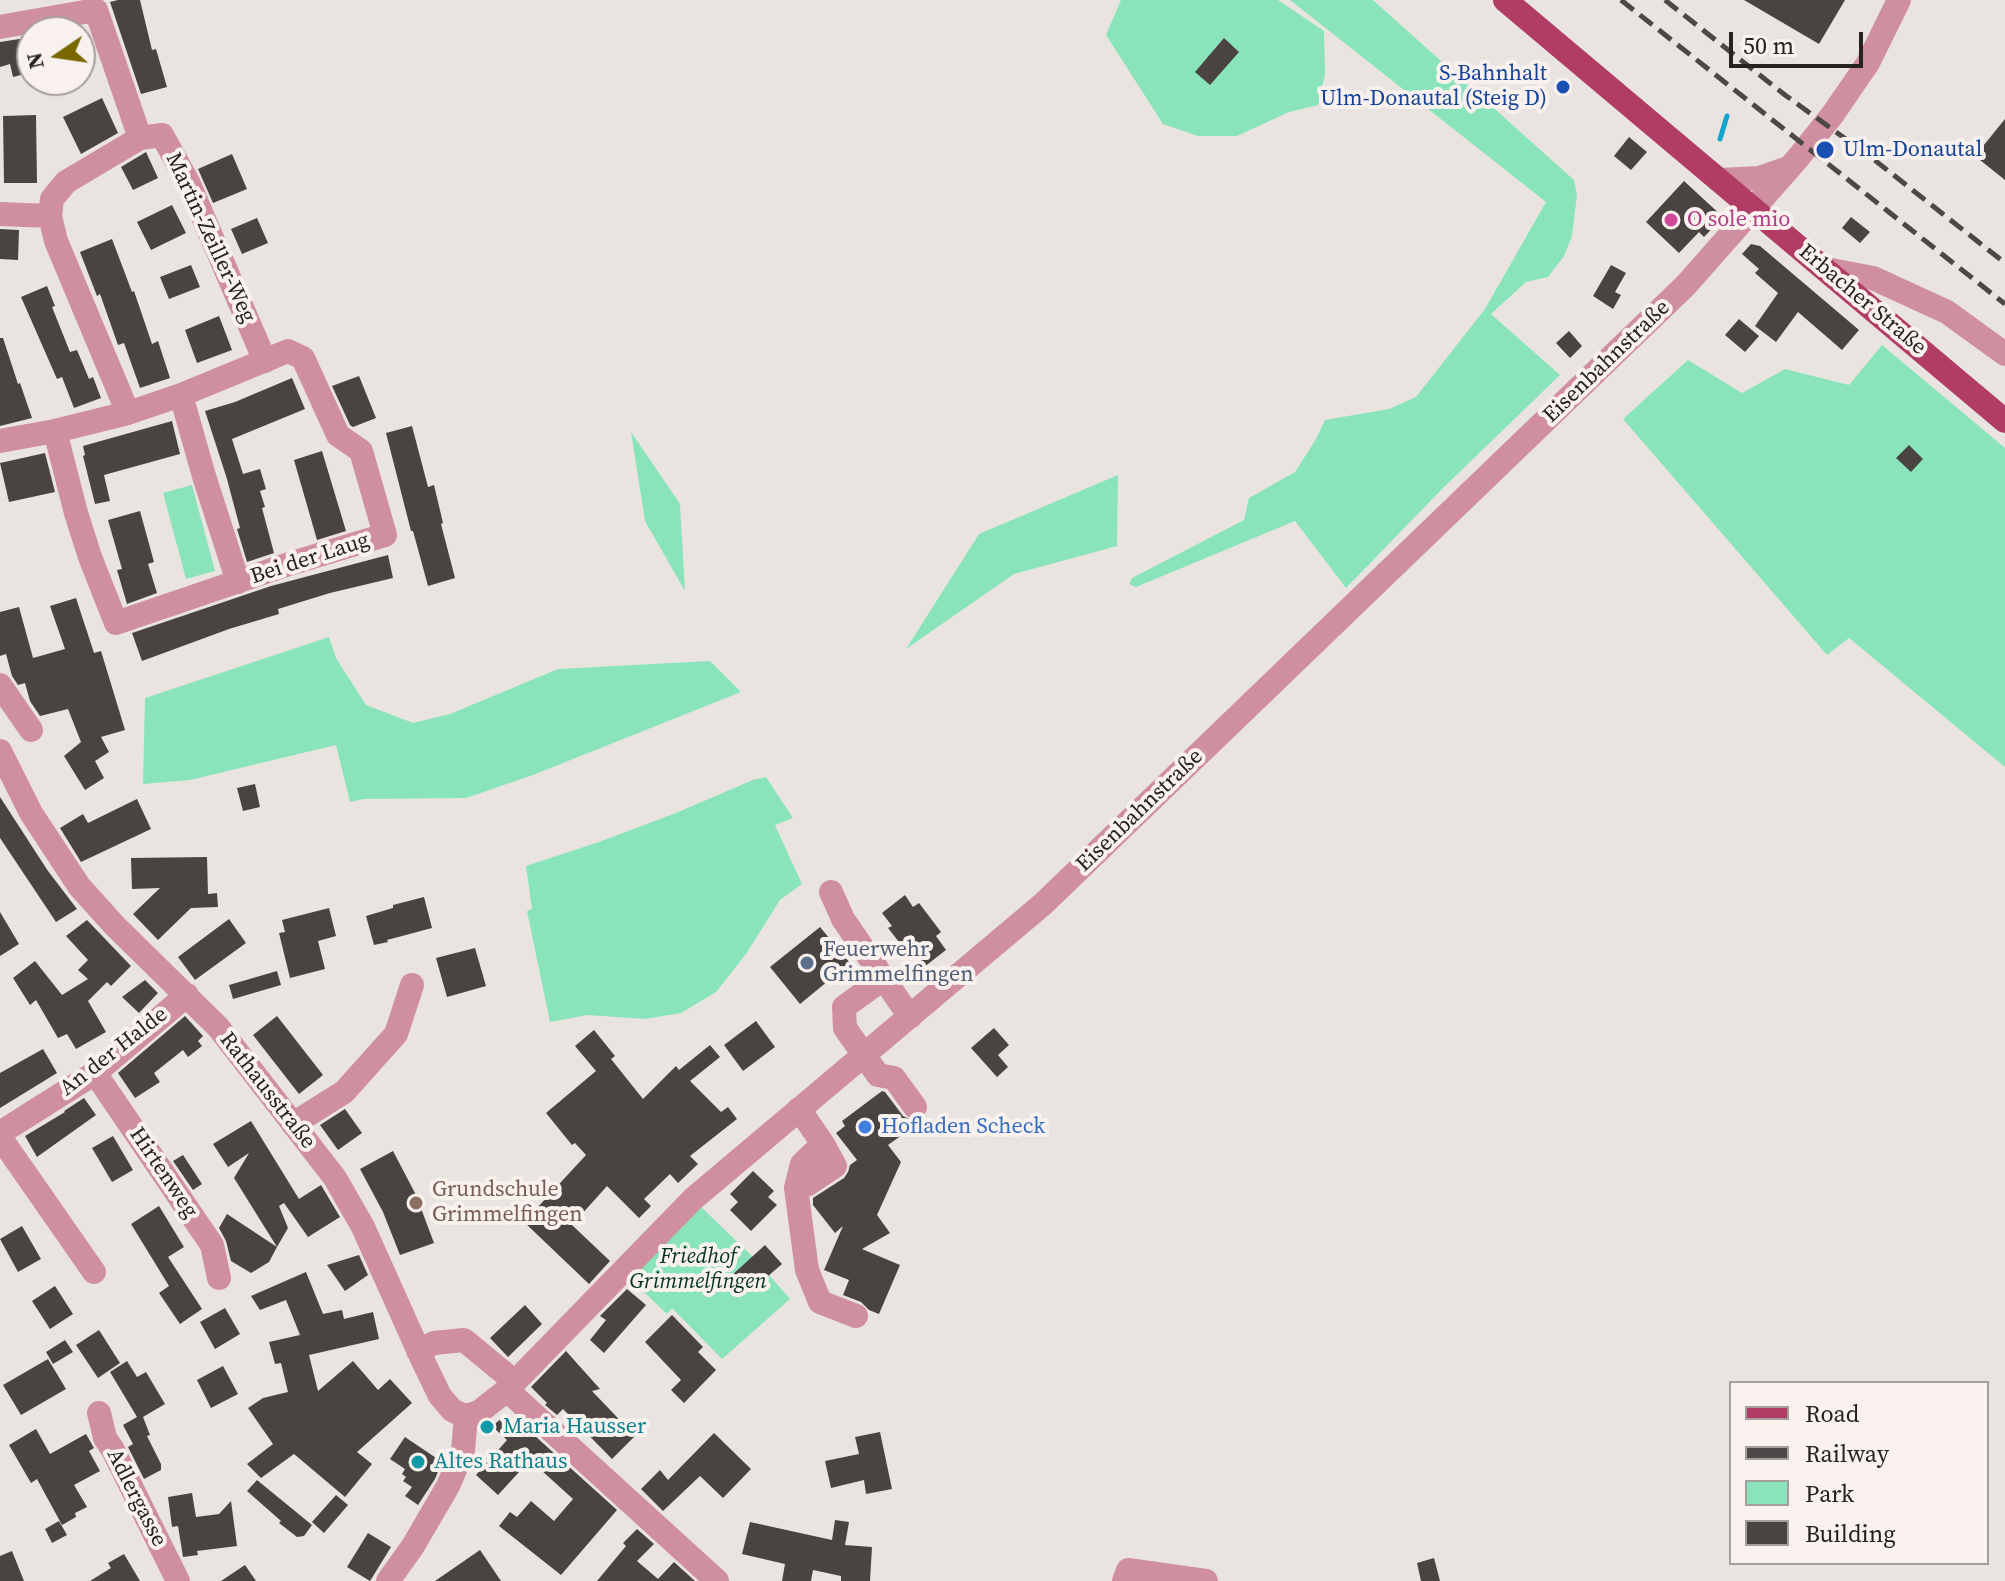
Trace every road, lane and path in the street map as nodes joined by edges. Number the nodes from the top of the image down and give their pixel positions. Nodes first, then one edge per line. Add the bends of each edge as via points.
1 (1505, 0) edge
2 (1899, 0) edge
3 (0, 27) edge
4 (140, 138) junction
5 (1792, 163) junction
6 (1719, 180) junction
7 (1752, 210) junction
8 (0, 214) edge
9 (50, 216) junction
10 (1826, 269) junction
11 (2005, 354) edge
12 (265, 361) junction
13 (181, 395) junction
14 (128, 413) junction
15 (2005, 421) edge
16 (55, 431) junction
17 (0, 441) edge
18 (238, 582) junction
19 (0, 685) edge
20 (31, 730) dead end
21 (0, 751) edge
22 (831, 892) dead end
23 (883, 979) junction
24 (412, 985) dead end
25 (187, 995) junction
26 (910, 1017) junction
27 (864, 1055) junction
28 (95, 1073) junction
29 (915, 1107) dead end
30 (799, 1109) junction
31 (293, 1124) junction
32 (0, 1135) edge
33 (94, 1272) dead end
34 (219, 1278) dead end
35 (856, 1316) dead end
36 (418, 1351) junction
37 (511, 1386) junction
38 (99, 1413) dead end
39 (466, 1416) junction
40 (178, 1581) edge
41 (388, 1581) edge
42 (717, 1581) edge
43 (1124, 1581) edge
44 (1206, 1581) edge

1 - 6 main road, Erbacher Straße
2 - 5 street, Eisenbahnstraße via 1868,63
3 - 4 street, Martin-Zeiller-Weg via 96,10
4 - 9 street, Martin-Zeiller-Weg via 66,182 52,199
4 - 12 street, Martin-Zeiller-Weg via 162,135 188,182
5 - 6 street via 1759,178
5 - 7 street, Eisenbahnstraße
6 - 7 main road, Erbacher Straße
7 - 10 main road, Erbacher Straße
7 - 26 street, Eisenbahnstraße via 1658,313 1043,904
8 - 9 street
9 - 14 street
10 - 11 street via 1873,278 1947,312
10 - 15 main road, Erbacher Straße
12 - 13 street, Bei der Laug
12 - 18 street, Bei der Laug via 288,351 303,358 338,435 361,451 385,535
13 - 14 street, Bei der Laug
13 - 18 street, Bei der Laug
14 - 16 street, Bei der Laug
16 - 17 street, Bei der Laug
16 - 18 street, Bei der Laug via 76,513 116,623
19 - 20 street
21 - 25 street, Rathausstraße via 31,813 79,886
22 - 23 street
23 - 26 street
23 - 27 street via 844,1007 845,1028
24 - 31 street via 396,1034 344,1092
25 - 28 street, An der Halde
25 - 31 street, Rathausstraße
26 - 27 street, Eisenbahnstraße
27 - 29 street via 878,1075 894,1078
27 - 30 street, Eisenbahnstraße
28 - 32 street, An der Halde
28 - 34 street, Hirtenweg via 212,1245
30 - 35 street via 823,1144 802,1164 796,1188 807,1270 820,1302
30 - 37 street, Eisenbahnstraße via 693,1199
31 - 36 street, Rathausstraße via 335,1178 363,1227
32 - 33 street, An der Halde
36 - 37 street via 434,1343 464,1340
36 - 39 street, Rathausstraße via 440,1396
37 - 39 street via 486,1408
37 - 42 street
38 - 40 street, Adlergasse via 105,1438
39 - 41 street via 463,1451 448,1486
43 - 44 street via 1128,1570

